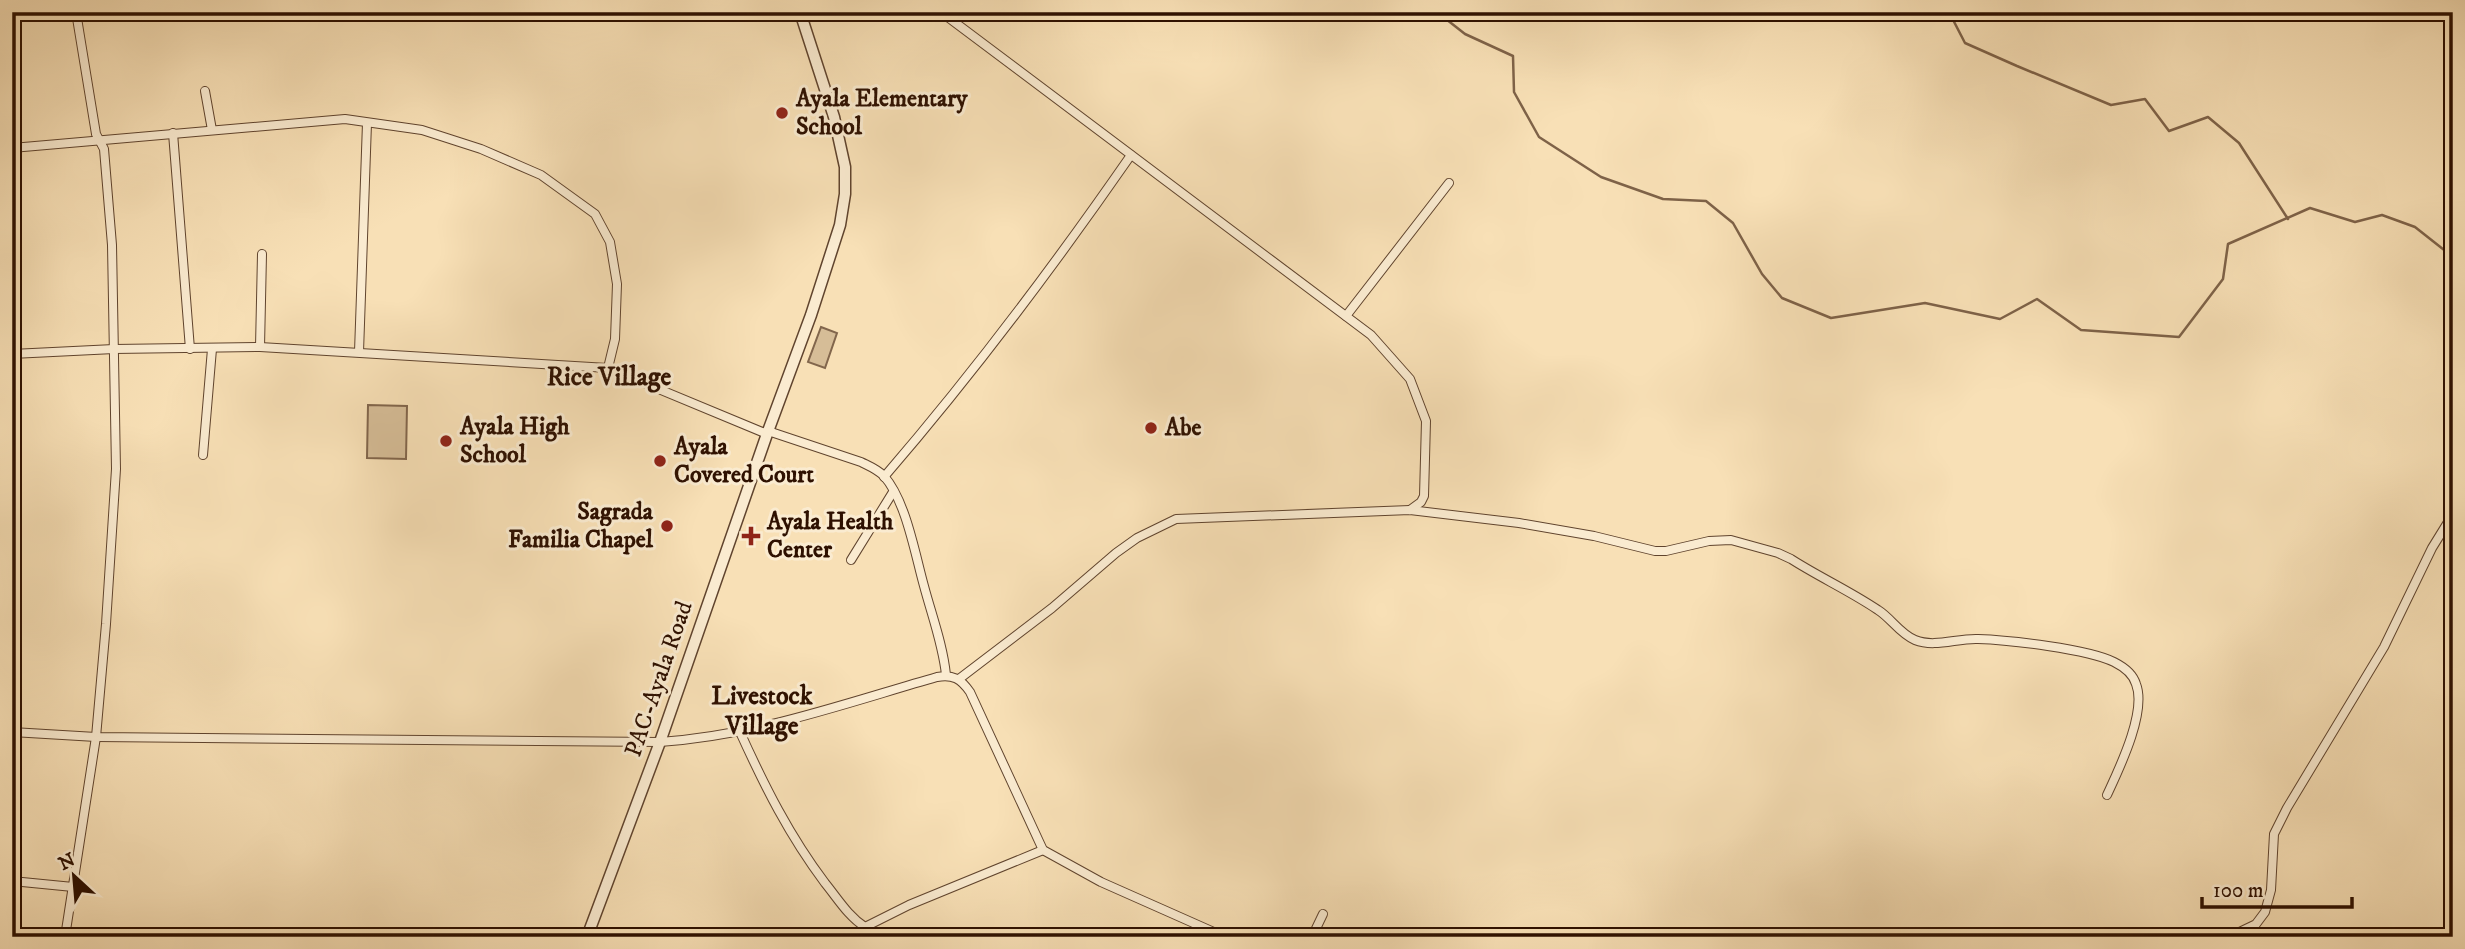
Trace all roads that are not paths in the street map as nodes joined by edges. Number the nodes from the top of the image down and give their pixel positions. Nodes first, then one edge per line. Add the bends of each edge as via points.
1 (76, 12) edge
2 (800, 12) edge
3 (941, 12) edge
4 (205, 91) dead end
5 (366, 122) junction
6 (212, 130) junction
7 (173, 133) junction
8 (100, 141) junction
9 (12, 148) edge
10 (1131, 155) junction
11 (1449, 183) dead end
12 (262, 254) dead end
13 (1346, 316) junction
14 (260, 347) junction
15 (114, 349) junction
16 (190, 349) junction
17 (212, 349) junction
18 (359, 352) junction
19 (12, 354) edge
20 (608, 368) junction
21 (768, 432) junction
22 (203, 455) dead end
23 (884, 477) junction
24 (894, 492) junction
25 (1410, 509) junction
26 (2453, 514) edge
27 (851, 560) dead end
28 (946, 675) junction
29 (959, 679) junction
30 (740, 732) junction
31 (12, 733) edge
32 (96, 737) junction
33 (660, 742) junction
34 (2107, 795) dead end
35 (1043, 850) junction
36 (12, 881) edge
37 (73, 887) junction
38 (1323, 914) dead end
39 (865, 927) junction
40 (65, 937) edge
41 (587, 937) edge
42 (855, 937) edge
43 (1225, 937) edge
44 (1312, 937) edge
45 (2229, 937) edge

1 - 8 street
2 - 21 street, PAC-Ayala Road via 834,117 845,167 845,194 840,225 811,315
3 - 10 street
4 - 6 street
5 - 6 street
5 - 18 street
5 - 20 street via 422,130 481,149 541,175 595,214 610,242 617,284 615,339
6 - 7 street
7 - 8 street
7 - 16 street
8 - 9 street
8 - 15 street via 112,245
10 - 13 street
10 - 23 street via 999,337
11 - 13 street
12 - 14 street
13 - 25 street via 1371,335 1410,379 1426,421 1424,496
14 - 17 street
14 - 18 street
15 - 16 street
15 - 19 street
15 - 32 street via 116,469
16 - 17 street
17 - 22 street
18 - 20 street
20 - 21 street
21 - 23 street via 861,462
21 - 33 street, PAC-Ayala Road
23 - 24 street
24 - 27 street
24 - 28 street via 909,531
25 - 29 street via 1170,521 1116,553
25 - 34 street via 1519,523 1655,551 1709,541 1742,542 1779,553 1825,578 1875,608 1914,640 2006,642 2112,661 2132,676 2138,694 2129,747
26 - 45 street via 2384,647 2274,834 2272,890 2265,912 2256,924
28 - 29 street
28 - 30 street
29 - 35 street via 970,692
30 - 33 street
30 - 39 street via 778,814 806,858 852,918
31 - 32 street
32 - 33 street
32 - 37 street
33 - 41 street, PAC-Ayala Road
35 - 39 street
35 - 43 street via 1101,882
36 - 37 street
37 - 40 street
38 - 44 street
39 - 42 street

